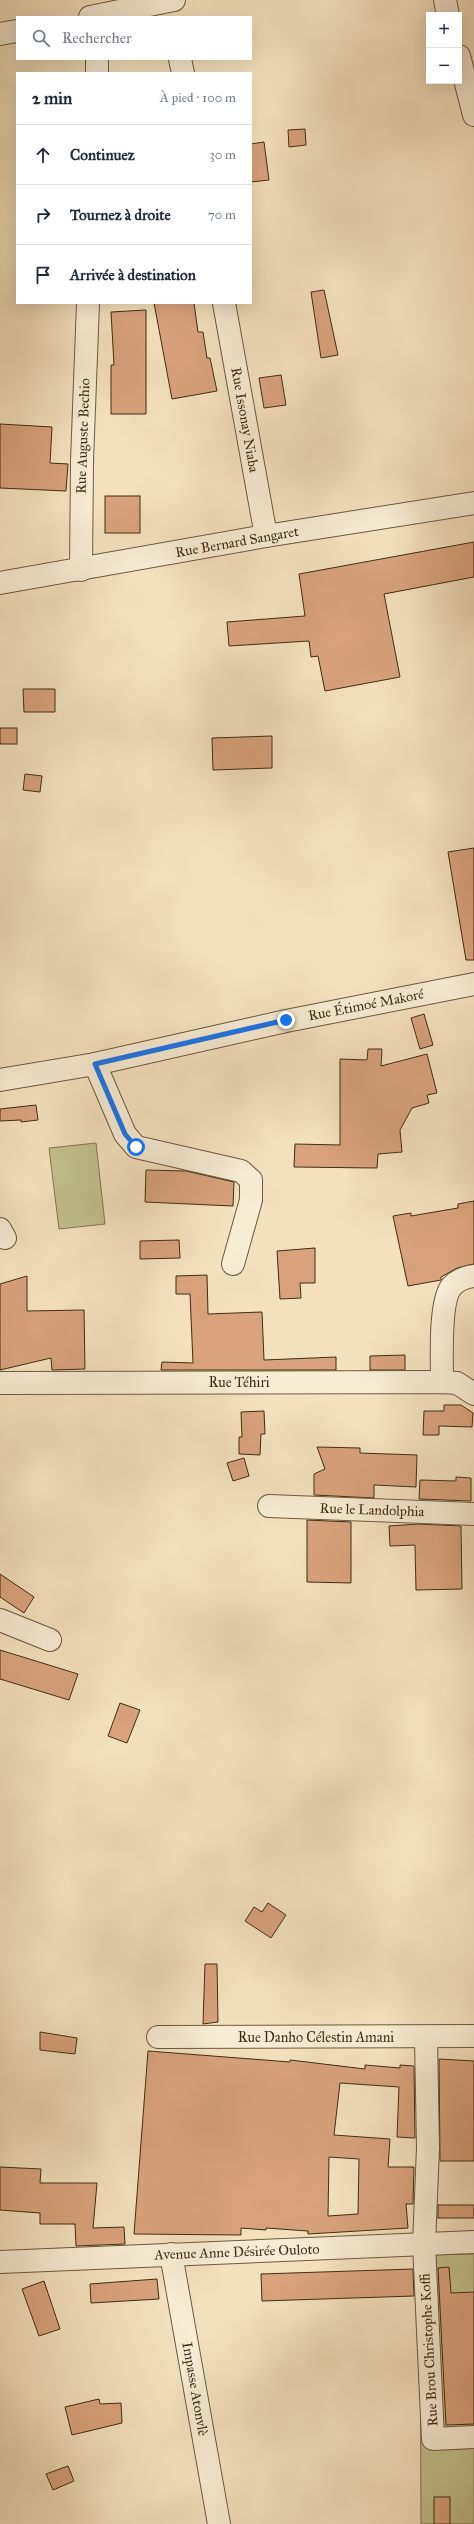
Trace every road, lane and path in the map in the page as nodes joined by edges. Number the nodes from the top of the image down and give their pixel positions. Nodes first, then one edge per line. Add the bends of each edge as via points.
1 (445, 0) edge
2 (172, 6) edge
3 (447, 12) edge
4 (96, 16) edge
5 (16, 31) edge
6 (0, 34) edge
7 (98, 60) edge
8 (180, 60) edge
9 (462, 68) edge
10 (97, 72) edge
11 (183, 72) edge
12 (474, 115) edge
13 (88, 304) edge
14 (224, 304) edge
15 (474, 503) edge
16 (266, 536) junction
17 (81, 570) junction
18 (0, 584) edge
19 (474, 984) edge
20 (95, 1064) junction
21 (0, 1080) edge
22 (234, 1264) dead end
23 (474, 1276) edge
24 (442, 1382) junction
25 (0, 1383) edge
26 (474, 1394) edge
27 (269, 1506) dead end
28 (474, 1514) edge
29 (0, 1620) edge
30 (50, 1640) dead end
31 (474, 2036) edge
32 (158, 2037) dead end
33 (426, 2037) junction
34 (474, 2242) edge
35 (424, 2244) junction
36 (171, 2254) junction
37 (0, 2262) edge
38 (474, 2437) edge
39 (219, 2524) edge

1 - 3 street
2 - 4 street
5 - 6 street
7 - 10 street
8 - 11 street
9 - 12 street
13 - 17 street, Rue Auguste Bechio
14 - 16 street, Rue Issonay Niaba
15 - 16 street, Rue Bernard Sangaret
16 - 17 street, Rue Bernard Sangaret
17 - 18 street, Rue Bernard Sangaret
19 - 20 street, Rue Étimoé Makoré via 286,1020
20 - 21 street, Rue Étimoé Makoré
20 - 22 street via 125,1134 136,1147 241,1171 251,1180 251,1200
23 - 24 street via 465,1278 451,1287 445,1300
24 - 25 street, Rue Téhiri
24 - 26 street, Rue Téhiri via 457,1384
27 - 28 street, Rue le Landolphia
29 - 30 street
31 - 33 street, Rue Danho Célestin Amani
32 - 33 street, Rue Danho Célestin Amani
33 - 35 street via 428,2148
34 - 35 street, Avenue Anne Désirée Ouloto
35 - 36 street, Avenue Anne Désirée Ouloto
35 - 38 street, Rue Brou Christophe Koffi via 434,2439
36 - 37 street, Avenue Anne Désirée Ouloto
36 - 39 street, Impasse Atonvlè

